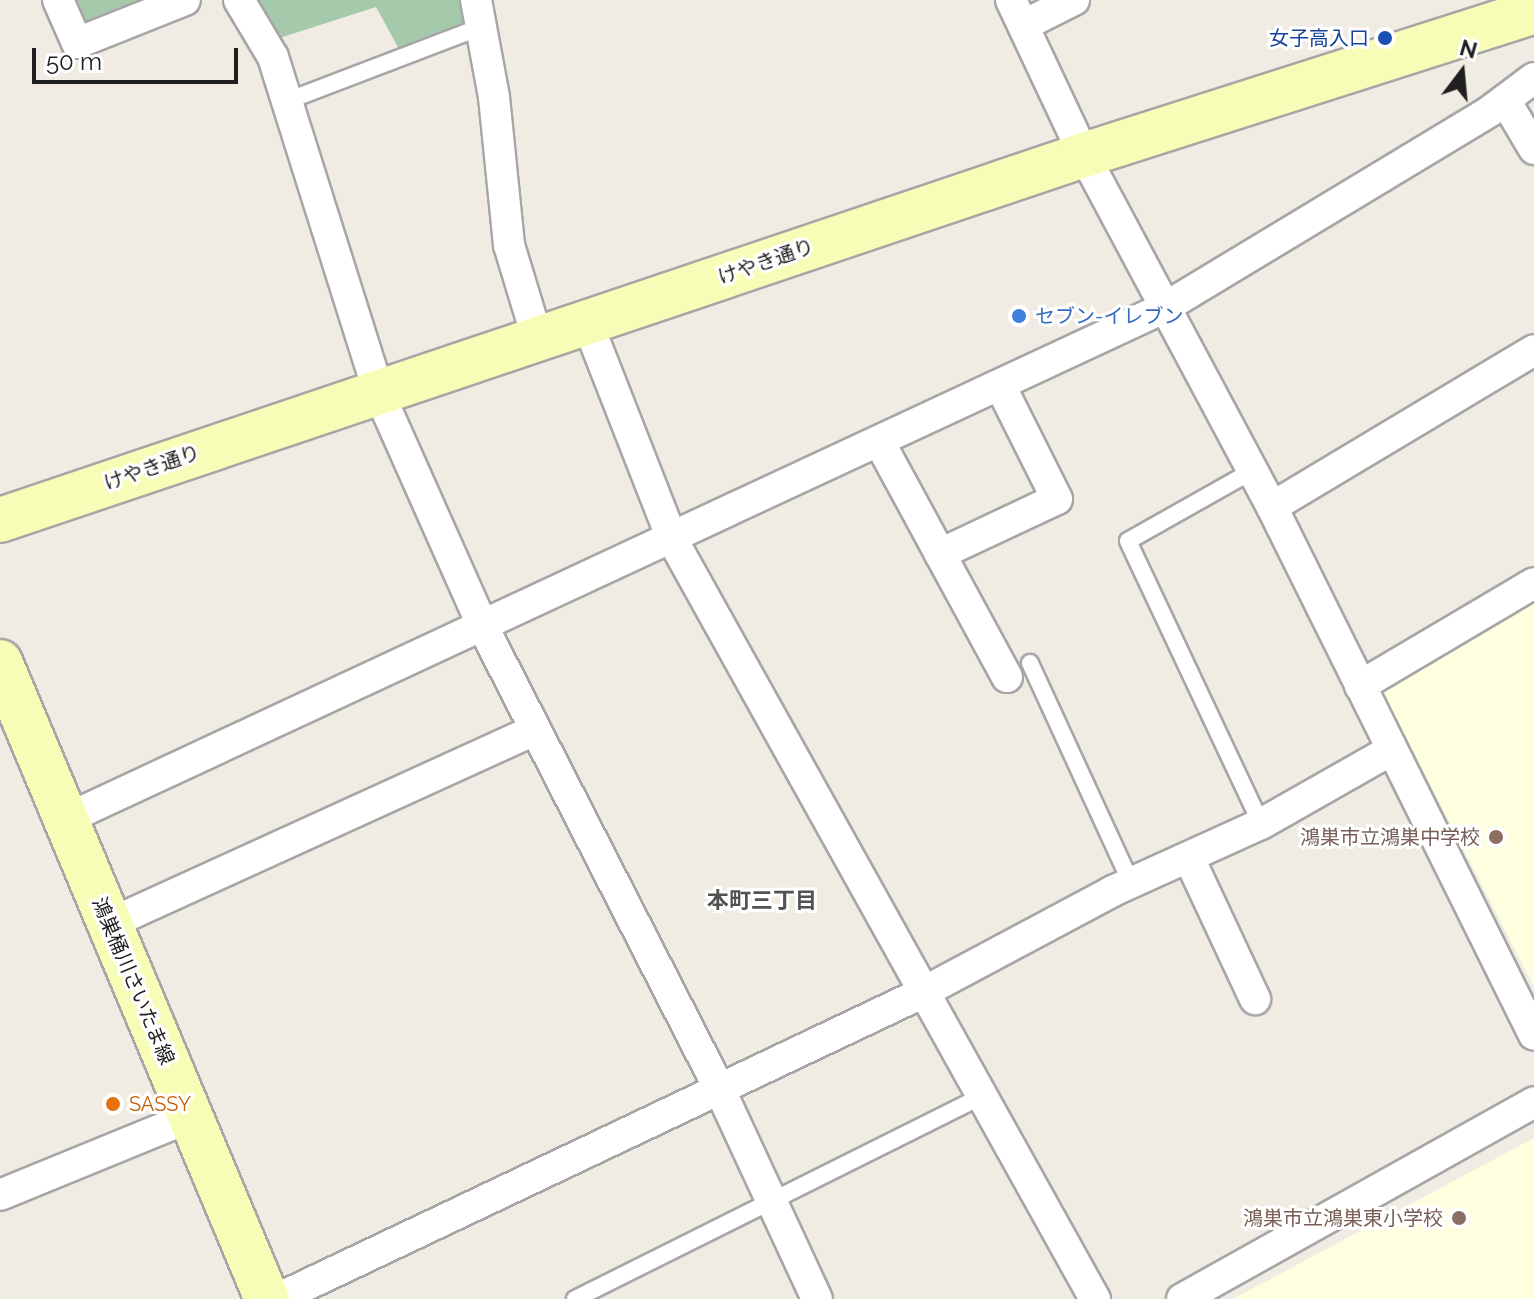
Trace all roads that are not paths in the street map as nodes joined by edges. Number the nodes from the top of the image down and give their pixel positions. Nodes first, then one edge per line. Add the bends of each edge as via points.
1 (58, 0) edge
2 (185, 0) edge
3 (239, 0) edge
4 (1074, 0) edge
5 (1534, 11) edge
6 (478, 13) edge
7 (1018, 13) edge
8 (1534, 78) edge
9 (1505, 100) junction
10 (287, 101) junction
11 (1534, 149) edge
12 (1084, 155) junction
13 (1164, 308) junction
14 (587, 322) junction
15 (537, 337) junction
16 (1534, 350) edge
17 (1001, 387) junction
18 (378, 391) junction
19 (881, 445) junction
20 (1252, 471) junction
21 (1272, 507) junction
22 (0, 520) edge
23 (672, 539) junction
24 (940, 554) junction
25 (1534, 583) edge
26 (482, 625) junction
27 (0, 662) edge
28 (1018, 670) joint
29 (1360, 686) junction
30 (534, 730) junction
31 (1391, 750) junction
32 (66, 819) junction
33 (1261, 824) junction
34 (1189, 858) junction
35 (1131, 883) junction
36 (109, 924) junction
37 (922, 993) junction
38 (1255, 999) dead end
39 (1534, 1035) edge
40 (720, 1090) junction
41 (982, 1096) junction
42 (1534, 1102) edge
43 (190, 1117) junction
44 (0, 1195) edge
45 (769, 1207) junction
46 (267, 1299) edge
47 (277, 1299) edge
48 (575, 1299) edge
49 (817, 1299) edge
50 (1095, 1299) edge
51 (1182, 1299) edge

1 - 2 street via 77,43
3 - 10 street via 273,57
4 - 7 street
5 - 12 main road, けやき通り
6 - 10 lane
6 - 15 street via 509,245
7 - 12 street
8 - 9 street
9 - 11 street
9 - 13 street
10 - 18 street
12 - 13 street
12 - 14 main road, けやき通り
13 - 17 street
13 - 20 street
14 - 15 main road, けやき通り
14 - 23 street
15 - 18 main road, けやき通り
16 - 21 street
17 - 19 street
17 - 24 street via 1057,499
18 - 22 main road, けやき通り
18 - 26 street
19 - 23 street
19 - 24 street
20 - 21 street
20 - 33 lane via 1128,541
21 - 29 street
23 - 26 street
23 - 37 street
24 - 28 street
25 - 29 street
26 - 30 street
26 - 32 street
27 - 32 main road, 鴻巣桶川さいたま線
28 - 35 lane
29 - 31 street
30 - 36 street
30 - 40 street
31 - 33 street
31 - 39 street
32 - 36 main road, 鴻巣桶川さいたま線
33 - 34 street
34 - 35 street
34 - 38 street
35 - 37 street
36 - 43 main road, 鴻巣桶川さいたま線
37 - 40 street
37 - 41 street
40 - 45 street
40 - 47 street
41 - 45 lane
41 - 50 street
42 - 51 street
43 - 44 street
43 - 46 main road, 鴻巣桶川さいたま線
45 - 48 lane
45 - 49 street

